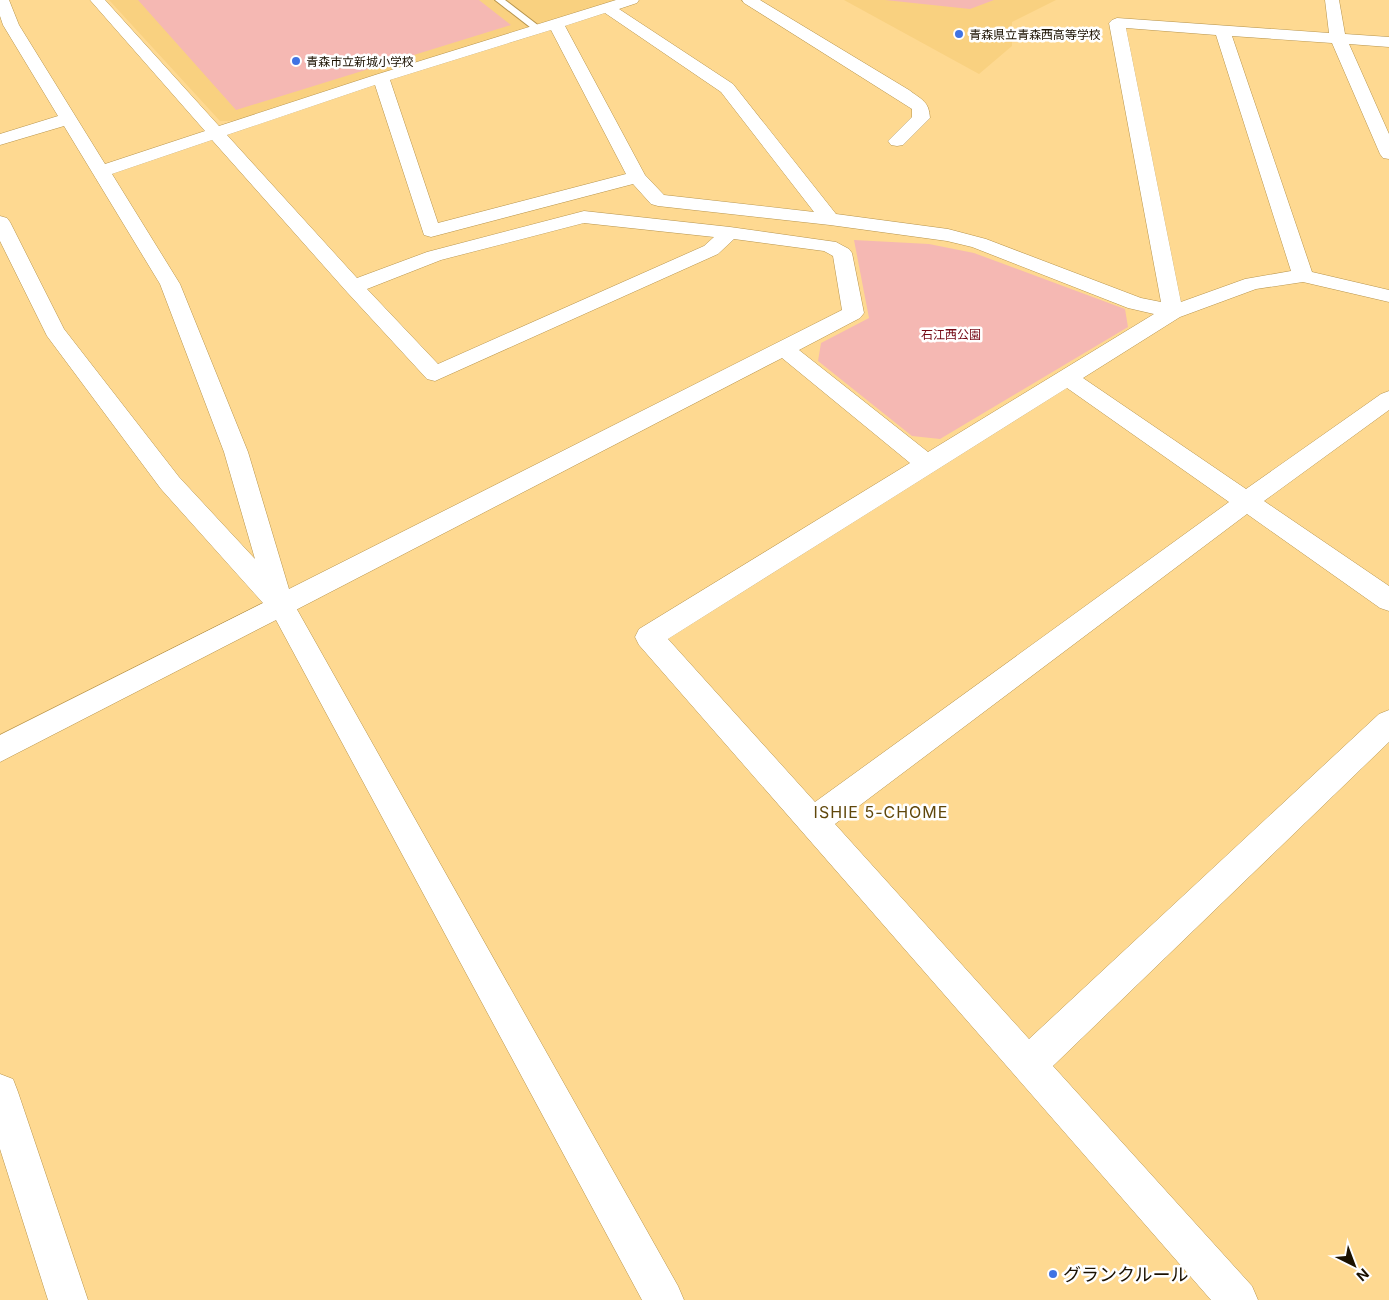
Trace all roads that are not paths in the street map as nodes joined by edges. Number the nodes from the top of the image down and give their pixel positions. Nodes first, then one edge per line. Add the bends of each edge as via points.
1 (2, 0) edge
2 (97, 0) edge
3 (499, 0) edge
4 (630, 0) edge
5 (749, 0) edge
6 (1332, 0) edge
7 (608, 8) junction
8 (547, 27) junction
9 (1222, 29) junction
10 (1338, 38) junction
11 (1389, 42) edge
12 (381, 78) junction
13 (68, 119) junction
14 (216, 133) junction
15 (0, 140) edge
16 (897, 141) dead end
17 (1389, 154) edge
18 (100, 172) junction
19 (637, 177) junction
20 (830, 219) junction
21 (0, 222) edge
22 (730, 233) junction
23 (1303, 276) junction
24 (353, 287) junction
25 (1389, 296) edge
26 (1173, 312) junction
27 (784, 349) junction
28 (1066, 377) junction
29 (1389, 399) edge
30 (927, 464) junction
31 (1246, 502) junction
32 (1389, 600) edge
33 (281, 605) junction
34 (1389, 723) edge
35 (0, 749) edge
36 (813, 822) junction
37 (1028, 1064) junction
38 (0, 1092) edge
39 (68, 1300) edge
40 (664, 1300) edge
41 (1238, 1300) edge

1 - 13 street via 11,25
2 - 14 street
3 - 8 lane
4 - 7 street
5 - 16 street via 921,107 921,118
6 - 10 street
7 - 8 street
7 - 20 street via 727,88
8 - 12 street
8 - 19 street
9 - 10 street
9 - 23 street
9 - 26 street via 1117,23
10 - 11 street
10 - 17 street
12 - 14 street
12 - 19 street via 431,231
13 - 15 street
13 - 18 street
14 - 18 street
14 - 24 street
18 - 33 street via 170,284 236,452
19 - 20 street via 658,200
20 - 26 street via 979,243 1135,303
21 - 33 street via 55,331 170,483
22 - 24 street via 584,216 434,256
22 - 24 street via 711,250 435,374
22 - 27 street via 829,246 842,253 853,313
23 - 25 street
23 - 26 street via 1252,283
26 - 28 street
27 - 30 street
27 - 33 street
28 - 30 street
28 - 31 street
29 - 31 street
30 - 36 street via 649,638
31 - 32 street
31 - 36 street
33 - 35 street
33 - 40 street
34 - 37 street
36 - 37 street
37 - 41 street
38 - 39 street

